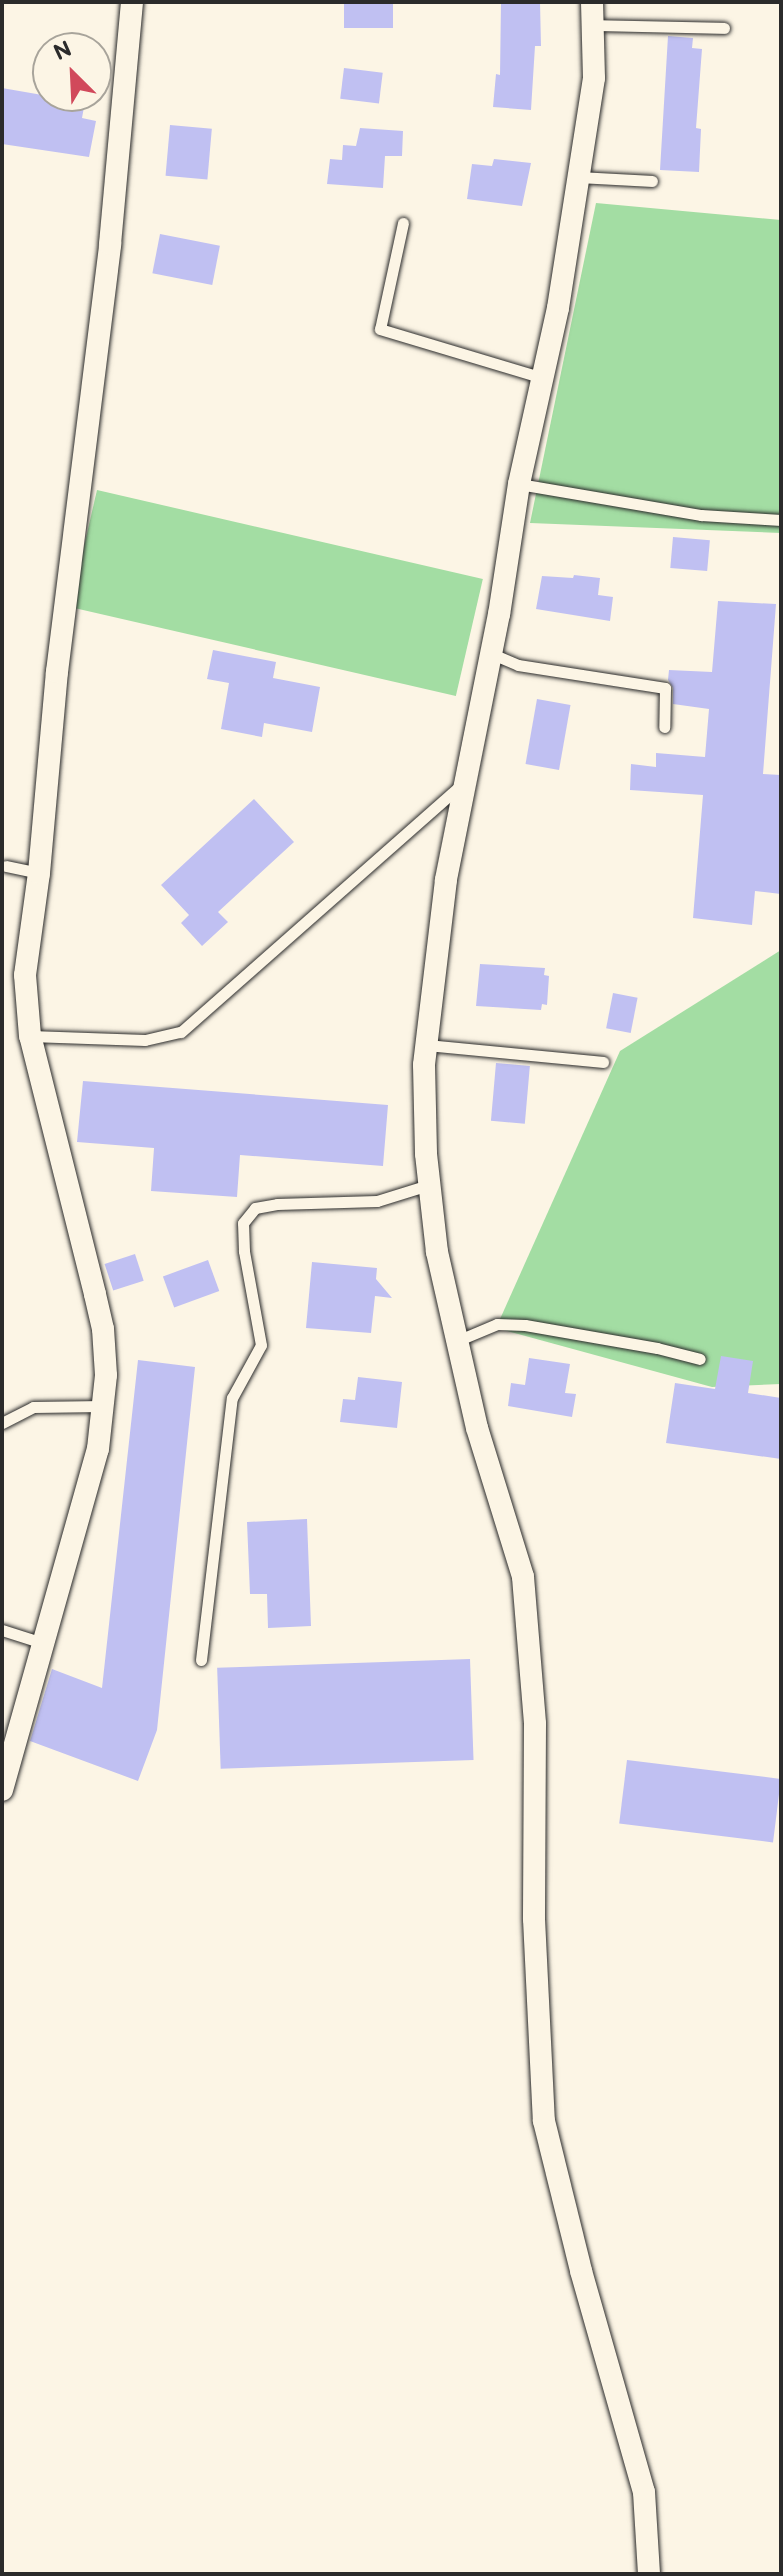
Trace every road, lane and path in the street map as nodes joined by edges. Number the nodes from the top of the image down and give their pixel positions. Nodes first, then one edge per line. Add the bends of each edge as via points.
1 (132, 2) edge
2 (592, 2) edge
3 (592, 25) junction
4 (724, 28) dead end
5 (579, 177) junction
6 (652, 181) dead end
7 (403, 223) dead end
8 (543, 378) junction
9 (519, 484) junction
10 (781, 520) edge
11 (490, 653) junction
12 (664, 727) dead end
13 (464, 782) junction
14 (6, 866) dead end
15 (39, 873) junction
16 (30, 1036) junction
17 (427, 1045) junction
18 (603, 1062) dead end
19 (428, 1185) junction
20 (459, 1340) junction
21 (700, 1359) dead end
22 (103, 1406) junction
23 (2, 1423) edge
24 (2, 1630) edge
25 (46, 1644) junction
26 (201, 1660) dead end
27 (8, 1738) edge
28 (2, 1790) edge
29 (649, 2574) edge

1 - 15 street
2 - 3 street
3 - 4 lane
3 - 5 street via 594,78
5 - 6 lane
5 - 8 street
7 - 8 lane via 380,329
8 - 9 street
9 - 10 lane via 701,515
9 - 11 street
11 - 12 lane via 518,665 665,688
11 - 13 street
13 - 16 lane via 181,1032 145,1040
13 - 17 street via 446,880
14 - 15 lane
15 - 16 street via 25,975
16 - 22 street via 103,1329
17 - 18 lane
17 - 19 street
19 - 20 street via 437,1252
19 - 26 lane via 377,1201 255,1208 243,1223 261,1345 232,1398
20 - 21 lane via 497,1324 525,1325
20 - 29 street via 477,1428 523,1577 530,1639 534,1919 544,2121 644,2492
22 - 23 lane via 33,1407
22 - 25 street via 98,1449
24 - 25 lane
25 - 27 street
27 - 28 street

